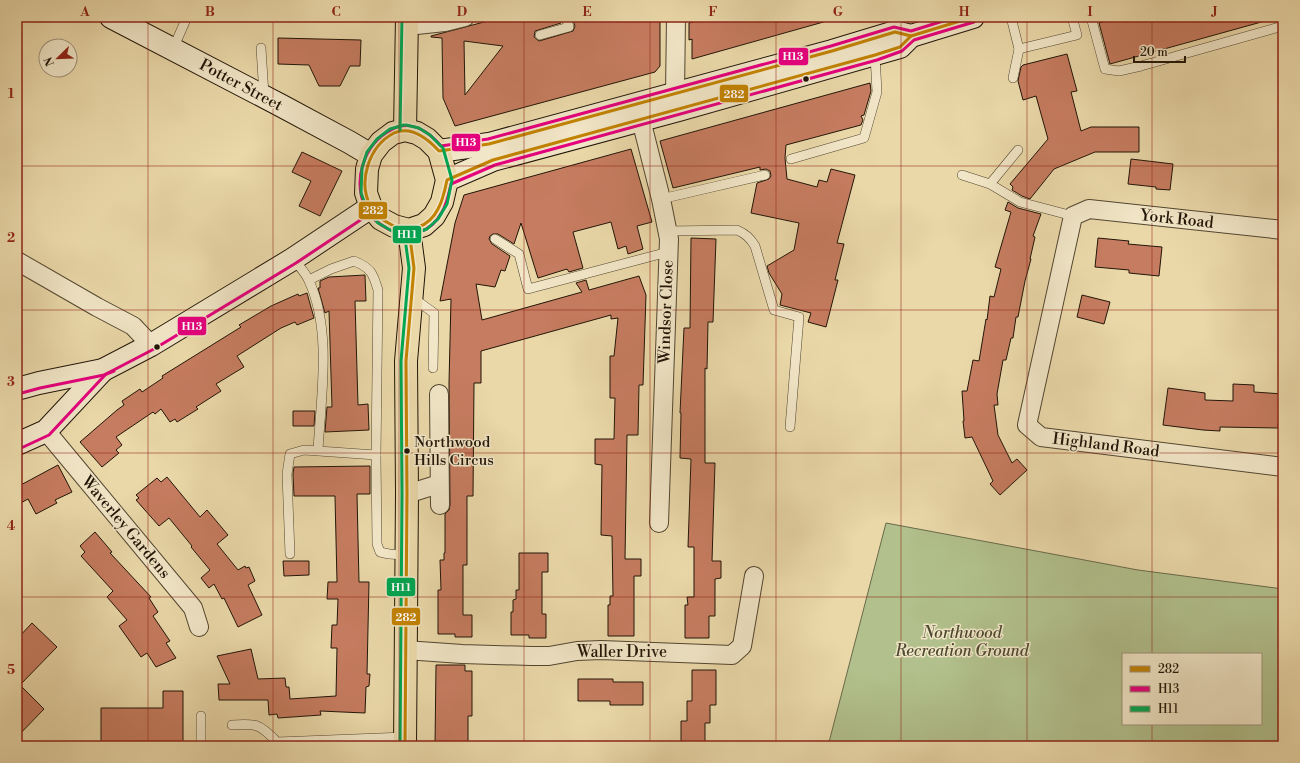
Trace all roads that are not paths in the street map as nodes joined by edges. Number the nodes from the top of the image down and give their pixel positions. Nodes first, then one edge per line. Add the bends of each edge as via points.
1 (110, 17) edge
2 (187, 17) edge
3 (465, 17) edge
4 (566, 17) edge
5 (676, 17) edge
6 (972, 17) edge
7 (1011, 17) edge
8 (1072, 17) edge
9 (1091, 17) edge
10 (407, 22) edge
11 (1283, 26) edge
12 (540, 35) dead end
13 (911, 36) junction
14 (261, 48) dead end
15 (1019, 49) junction
16 (173, 50) junction
17 (875, 55) junction
18 (1013, 78) dead end
19 (264, 97) junction
20 (677, 102) junction
21 (639, 112) junction
22 (405, 130) junction
23 (1018, 150) dead end
24 (439, 151) junction
25 (371, 155) junction
26 (791, 159) dead end
27 (765, 175) dead end
28 (962, 175) dead end
29 (447, 180) junction
30 (990, 184) junction
31 (661, 199) junction
32 (371, 207) junction
33 (1073, 216) junction
34 (409, 230) junction
35 (1283, 230) edge
36 (668, 231) junction
37 (495, 239) dead end
38 (668, 252) junction
39 (293, 259) junction
40 (17, 261) edge
41 (309, 280) junction
42 (412, 297) junction
43 (151, 345) junction
44 (433, 368) dead end
45 (103, 370) junction
46 (17, 388) edge
47 (439, 394) dead end
48 (790, 427) dead end
49 (46, 431) junction
50 (17, 444) edge
51 (318, 450) junction
52 (376, 455) junction
53 (1283, 467) edge
54 (439, 484) junction
55 (407, 494) junction
56 (440, 505) dead end
57 (659, 523) dead end
58 (290, 554) dead end
59 (406, 555) junction
60 (754, 576) dead end
61 (199, 627) dead end
62 (405, 650) junction
63 (200, 716) dead end
64 (232, 724) dead end
65 (405, 742) edge
66 (201, 746) edge

1 - 16 main road, Potter Street
2 - 16 lane
3 - 10 street via 445,22
4 - 12 lane via 569,27
5 - 20 street
6 - 13 main road
7 - 15 lane
8 - 15 lane via 1077,35
9 - 11 lane via 1105,69 1119,71
10 - 22 main road
13 - 17 main road via 900,47
13 - 20 main road via 895,32
14 - 19 lane
15 - 18 lane
16 - 19 main road, Potter Street
17 - 20 main road
17 - 26 lane via 877,92 864,138
19 - 25 main road, Potter Street
20 - 21 main road
21 - 24 main road via 489,144
21 - 29 main road via 493,160
21 - 31 street, Windsor Close
22 - 24 main road via 427,139
22 - 25 main road via 393,133 381,142
23 - 30 lane
24 - 29 main road
25 - 32 main road via 367,169 366,193
27 - 31 lane
28 - 30 lane
29 - 34 main road via 442,202 434,216 424,225
30 - 33 lane via 1020,202
31 - 36 street, Windsor Close
32 - 34 main road via 381,219
32 - 39 main road
33 - 35 street, York Road via 1089,209
33 - 53 street, Highland Road via 1027,425 1041,437
34 - 42 main road via 414,268
36 - 38 street, Windsor Close
36 - 48 lane via 737,230 750,238 755,246 774,310 799,317
37 - 38 lane via 518,254 528,289
38 - 57 street, Windsor Close
39 - 41 lane
39 - 43 main road
40 - 43 street via 133,326
41 - 51 lane via 319,308 323,349
41 - 52 lane via 354,261 372,272 378,290
42 - 44 lane via 434,312
42 - 55 main road via 406,361
43 - 45 main road
45 - 46 main road
45 - 49 main road
47 - 54 street
49 - 50 main road
49 - 61 street, Waverley Gardens via 193,608
51 - 52 lane
51 - 58 lane via 290,454 287,474
52 - 59 lane via 377,544 380,552
54 - 55 street
54 - 56 street
55 - 59 main road
59 - 62 main road
60 - 62 street, Waller Drive via 742,646 732,655 600,650 531,656
62 - 65 main road
63 - 66 lane
64 - 65 lane via 250,723 265,729 277,742

